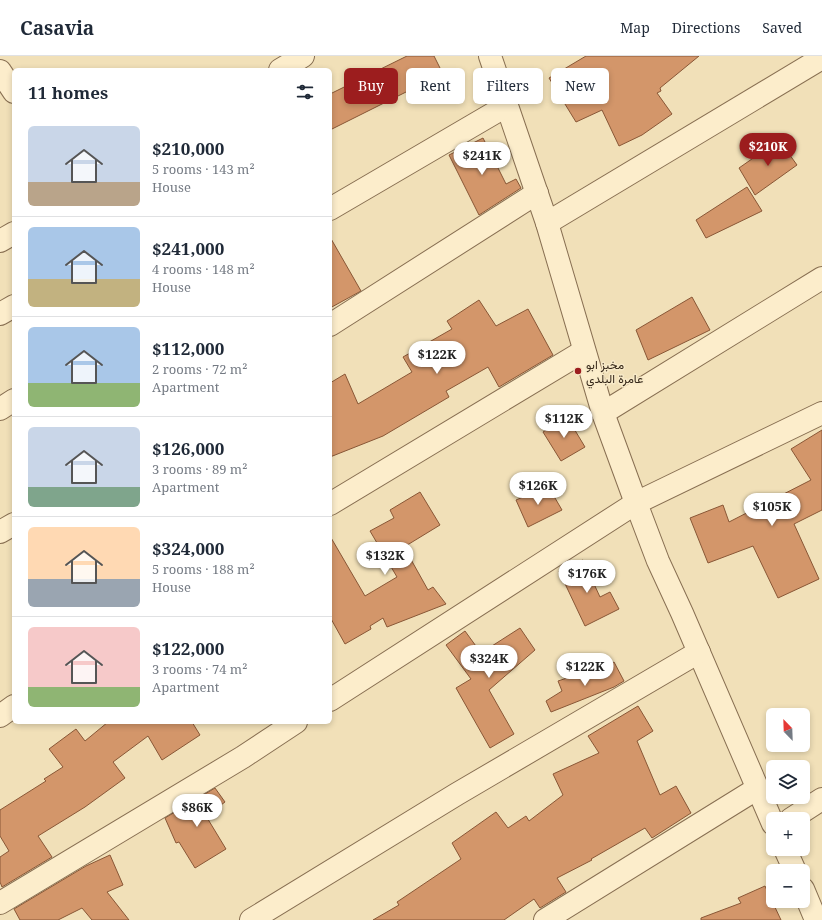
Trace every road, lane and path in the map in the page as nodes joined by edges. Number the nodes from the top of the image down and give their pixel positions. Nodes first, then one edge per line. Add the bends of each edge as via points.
1 (4, 56) edge
2 (303, 56) edge
3 (490, 56) edge
4 (0, 58) edge
5 (822, 58) edge
6 (283, 68) edge
7 (0, 71) edge
8 (12, 89) edge
9 (506, 106) junction
10 (537, 193) junction
11 (332, 208) edge
12 (547, 223) junction
13 (12, 234) edge
14 (0, 241) edge
15 (822, 278) edge
16 (12, 307) edge
17 (0, 314) edge
18 (332, 324) edge
19 (584, 351) junction
20 (12, 401) edge
21 (0, 409) edge
22 (602, 413) junction
23 (822, 414) edge
24 (332, 503) edge
25 (636, 503) junction
26 (12, 525) edge
27 (0, 532) edge
28 (699, 652) junction
29 (332, 699) edge
30 (12, 707) edge
31 (0, 716) edge
32 (293, 724) edge
33 (758, 788) junction
34 (822, 799) edge
35 (768, 812) edge
36 (802, 812) edge
37 (0, 903) edge
38 (810, 906) edge
39 (251, 920) edge
40 (545, 920) edge
41 (816, 920) edge

1 - 4 street
2 - 6 street
3 - 9 street
5 - 12 street
7 - 8 street
9 - 10 street
9 - 11 street
10 - 12 street
10 - 18 street
12 - 19 street
13 - 14 street
15 - 22 street
16 - 17 street
19 - 22 street
19 - 24 street
20 - 21 street
22 - 25 street
23 - 25 street
25 - 28 street via 658,561
25 - 29 street
26 - 27 street
28 - 33 street
28 - 39 street via 457,794
30 - 31 street
32 - 37 street
33 - 35 street
33 - 40 street
34 - 36 street
38 - 41 street

